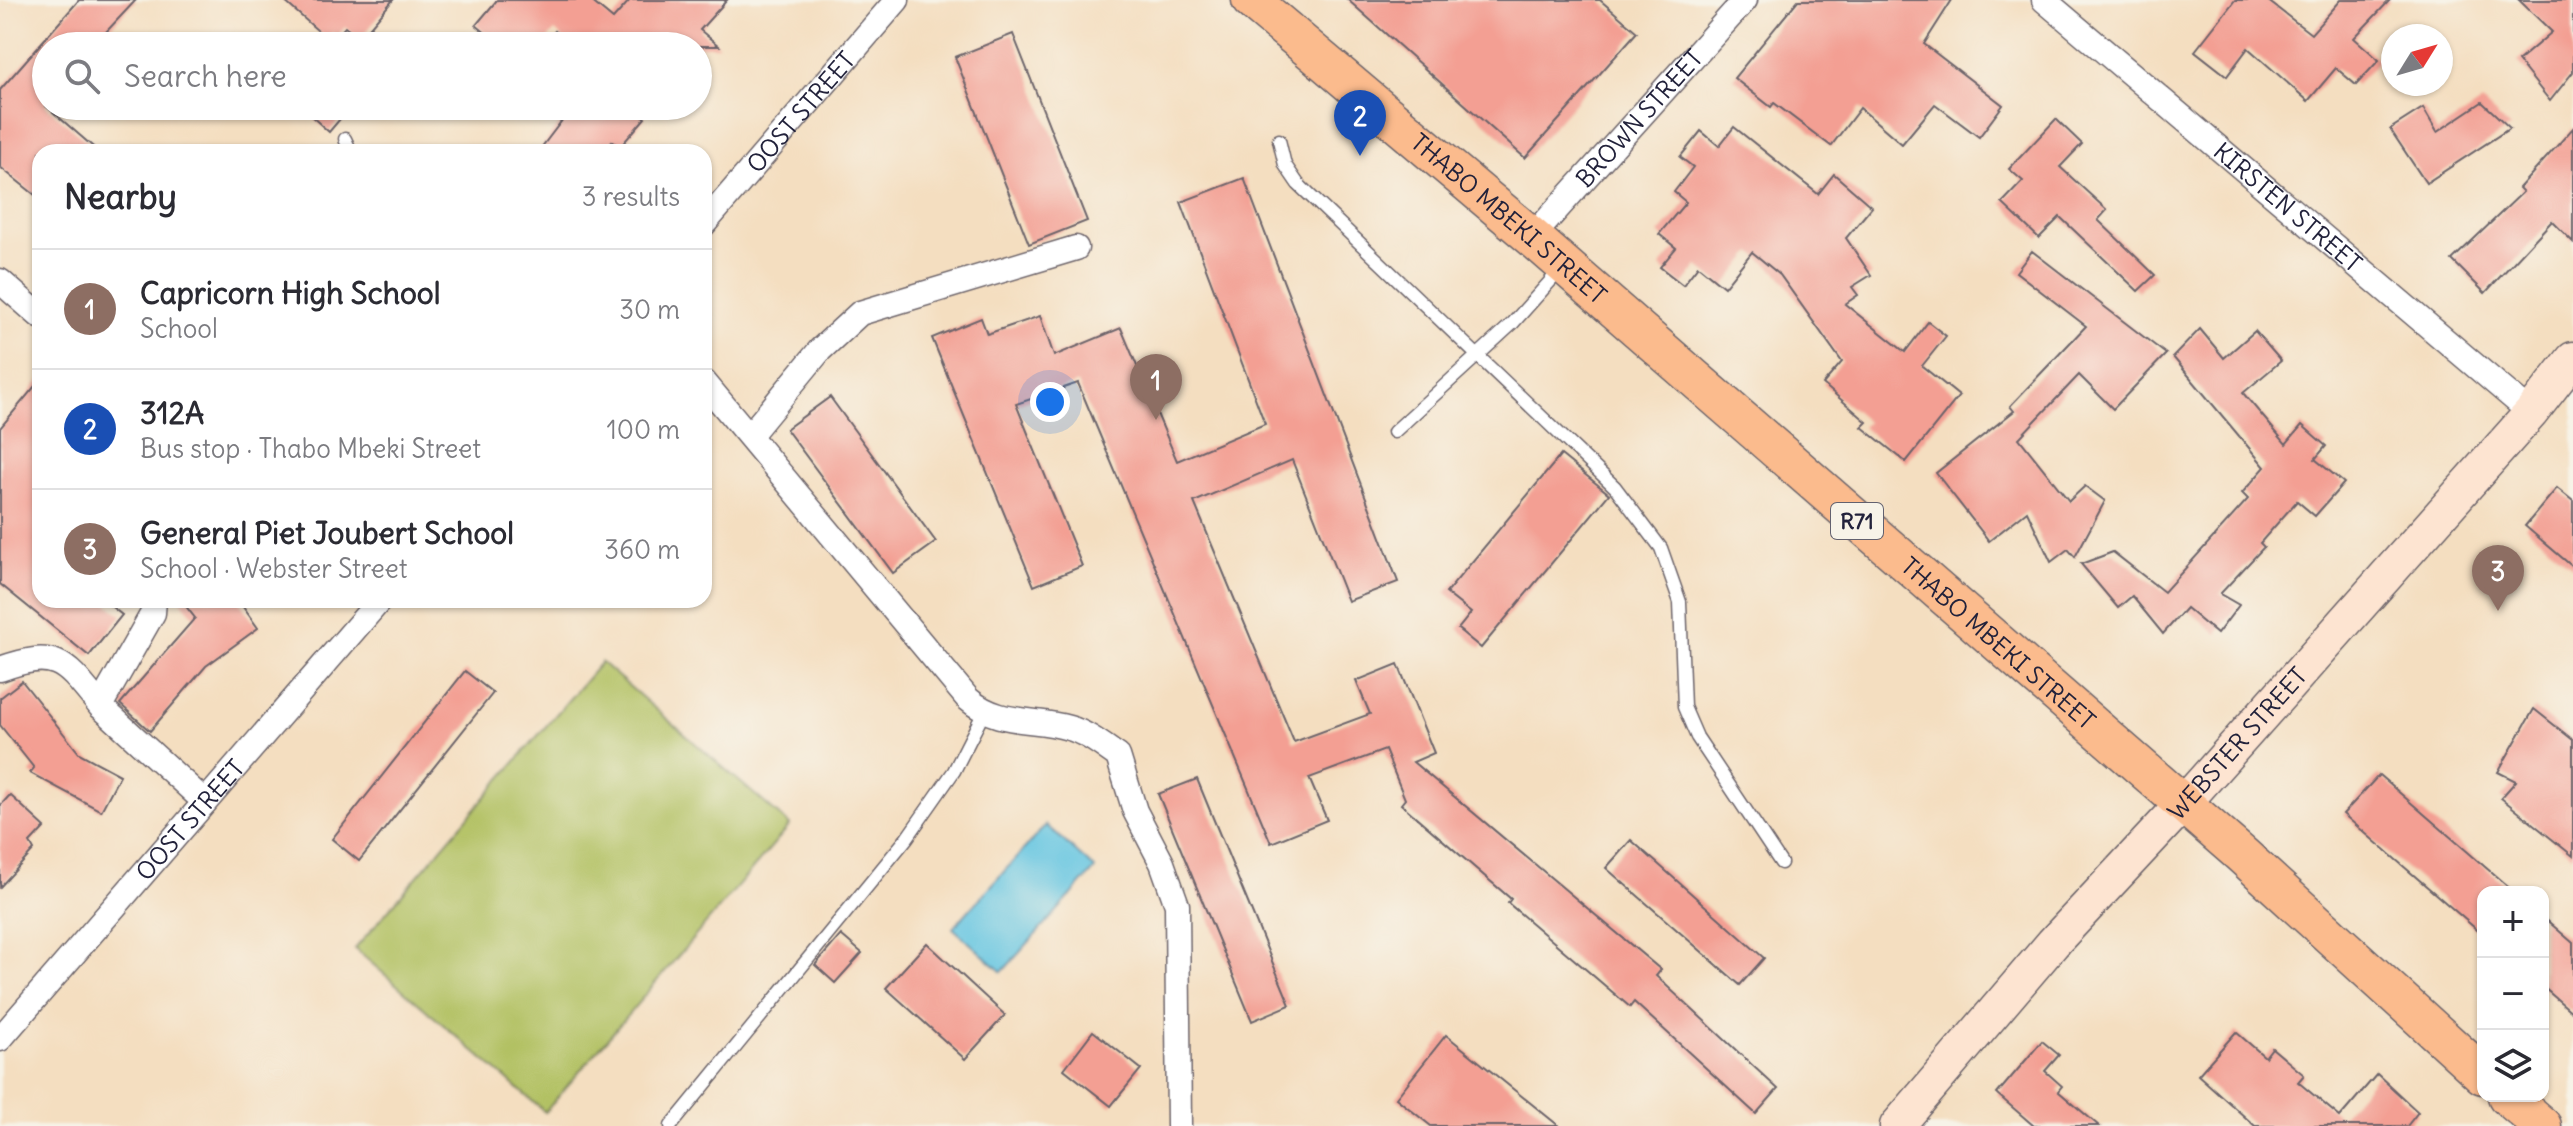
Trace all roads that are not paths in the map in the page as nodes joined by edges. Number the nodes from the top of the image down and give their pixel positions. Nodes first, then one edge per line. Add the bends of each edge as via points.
1 (897, 0) edge
2 (1251, 0) edge
3 (1745, 0) edge
4 (2044, 0) edge
5 (345, 139) dead end
6 (1279, 140) dead end
7 (347, 144) edge
8 (712, 215) edge
9 (1532, 237) junction
10 (1076, 248) dead end
11 (1564, 266) junction
12 (0, 281) edge
13 (32, 309) edge
14 (1475, 355) junction
15 (2573, 359) edge
16 (712, 391) edge
17 (2531, 413) junction
18 (1394, 432) dead end
19 (750, 435) junction
20 (153, 608) edge
21 (368, 608) edge
22 (0, 669) edge
23 (100, 706) junction
24 (984, 712) junction
25 (205, 802) junction
26 (2183, 804) junction
27 (1781, 863) dead end
28 (1, 1035) edge
29 (2477, 1070) edge
30 (2514, 1102) edge
31 (671, 1126) edge
32 (1179, 1126) edge
33 (1897, 1126) edge
34 (2542, 1126) edge

1 - 8 street, OOST STREET
2 - 9 main road, THABO MBEKI STREET / R71
3 - 9 street, BROWN STREET
4 - 17 street, KIRSTEN STREET
5 - 7 lane
6 - 14 lane via 1285,165 1298,184
9 - 11 main road, THABO MBEKI STREET / R71
10 - 19 street via 860,313 820,350
11 - 14 lane via 1513,323
11 - 26 main road, THABO MBEKI STREET / R71
12 - 13 street
14 - 18 lane
14 - 27 lane via 1615,487 1661,548 1680,602 1684,707 1697,737
15 - 17 street, WEBSTER STREET
16 - 19 street
17 - 26 street, WEBSTER STREET
19 - 24 street
20 - 23 street
21 - 25 street, OOST STREET
22 - 23 street via 55,660
23 - 25 street
24 - 31 lane via 954,771 907,838
24 - 32 street via 1071,729 1118,756 1135,811 1177,905
25 - 28 street, OOST STREET
26 - 29 main road, THABO MBEKI STREET / R71
26 - 33 street, WEBSTER STREET via 2053,943
30 - 34 main road

